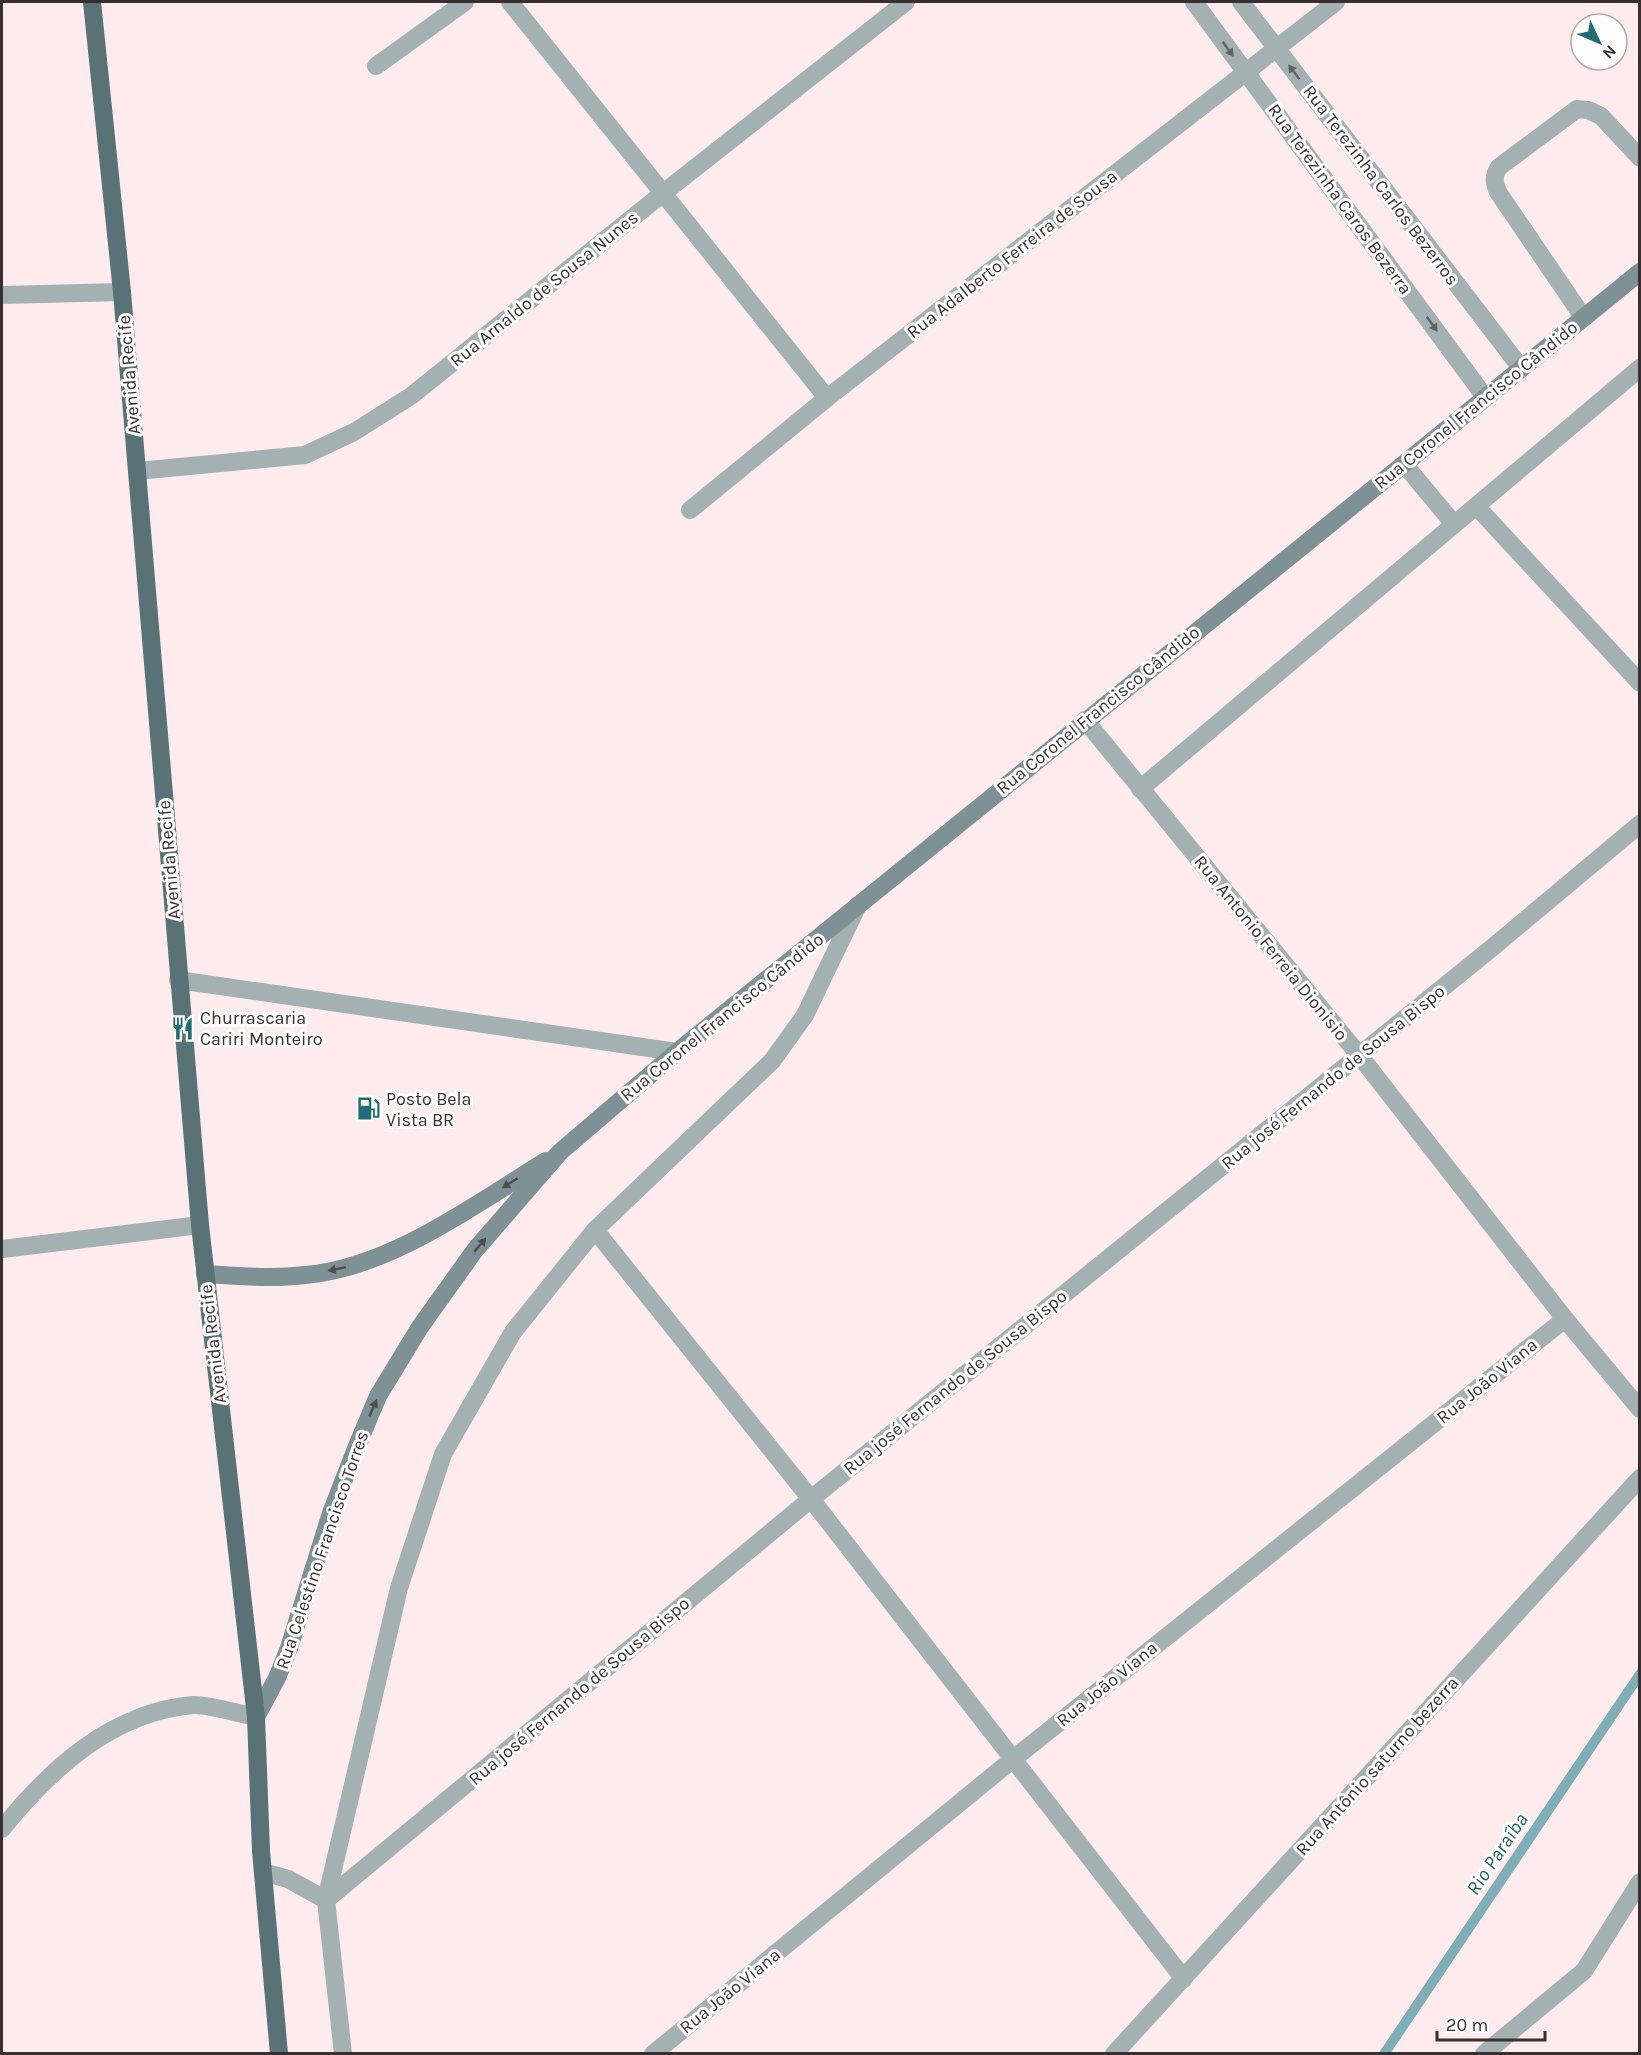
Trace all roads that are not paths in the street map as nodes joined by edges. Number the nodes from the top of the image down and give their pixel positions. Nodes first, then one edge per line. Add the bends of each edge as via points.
1 (92, 2) edge
2 (465, 2) edge
3 (510, 2) edge
4 (906, 2) edge
5 (1194, 2) edge
6 (1240, 2) edge
7 (1336, 2) edge
8 (1276, 49) junction
9 (376, 66) dead end
10 (1246, 72) junction
11 (1640, 158) edge
12 (662, 194) junction
13 (1640, 272) edge
14 (122, 292) junction
15 (2, 295) edge
16 (1583, 317) junction
17 (1521, 368) junction
18 (1640, 368) edge
19 (1485, 397) junction
20 (827, 398) junction
21 (1404, 464) junction
22 (136, 471) junction
23 (1476, 506) junction
24 (690, 510) dead end
25 (1454, 524) junction
26 (1640, 683) edge
27 (1085, 720) junction
28 (1140, 789) junction
29 (1640, 824) edge
30 (858, 906) junction
31 (178, 980) junction
32 (676, 1052) junction
33 (1359, 1055) junction
34 (560, 1152) junction
35 (200, 1225) junction
36 (595, 1230) junction
37 (2, 1249) edge
38 (205, 1274) junction
39 (1565, 1319) junction
40 (1639, 1408) edge
41 (1640, 1478) edge
42 (811, 1499) junction
43 (256, 1717) junction
44 (1012, 1760) junction
45 (2, 1829) edge
46 (263, 1872) junction
47 (1640, 1882) edge
48 (326, 1900) junction
49 (1184, 1979) junction
50 (279, 2054) edge
51 (343, 2054) edge
52 (653, 2054) edge
53 (1114, 2054) edge
54 (1484, 2054) edge

1 - 14 highway, Avenida Recife
2 - 9 street
3 - 12 street
4 - 12 street, Rua Arnaldo de Sousa Nunes
5 -> 10 street, Rua Terezinha Caros Bezerra
6 - 8 street, Rua Terezinha Carlos Bezerros
7 - 8 street, Rua Adalberto Ferreira de Sousa
8 - 10 street, Rua Adalberto Ferreira de Sousa
17 -> 8 street, Rua Terezinha Carlos Bezerros
10 -> 19 street, Rua Terezinha Caros Bezerra
10 - 20 street, Rua Adalberto Ferreira de Sousa
11 - 16 street via 1601,116 1577,109 1495,173 1498,192
12 - 20 street
12 - 22 street, Rua Arnaldo de Sousa Nunes via 411,396 354,432 305,455
13 - 16 main road, Rua Coronel Francisco Cândido
14 - 15 street
14 - 22 highway, Avenida Recife
16 - 17 main road, Rua Coronel Francisco Cândido
17 - 19 main road, Rua Coronel Francisco Cândido
18 - 23 street
19 - 21 main road, Rua Coronel Francisco Cândido
20 - 24 street, Rua Adalberto Ferreira de Sousa
21 - 25 street
21 - 27 main road, Rua Coronel Francisco Cândido
22 - 31 highway, Avenida Recife
23 - 25 street
23 - 26 street
25 - 28 street
27 - 28 street, Rua Antonio Ferreia Dionisio
27 - 30 main road, Rua Coronel Francisco Cândido
28 - 33 street, Rua Antonio Ferreia Dionisio
29 - 33 street, Rua josé Fernando de Sousa Bispo
30 - 32 main road, Rua Coronel Francisco Cândido
30 - 36 street via 805,1015 772,1061
31 - 32 street
31 - 35 highway, Avenida Recife
32 - 34 main road, Rua Coronel Francisco Cândido
33 - 39 street, Rua Antonio Ferreia Dionisio
33 - 42 street, Rua josé Fernando de Sousa Bispo
34 -> 38 main road via 448,1222 373,1260 307,1275
43 -> 34 main road, Rua Celestino Francisco Torres via 289,1648 331,1513 378,1396 420,1327 475,1250
35 - 37 street
35 - 38 highway, Avenida Recife
36 - 42 street
36 - 48 street via 513,1332 443,1454 399,1588
38 - 43 highway, Avenida Recife
39 - 40 street, Rua Antonio Ferreia Dionisio
39 - 44 street, Rua João Viana
41 - 49 street, Rua Antônio saturno bezerra
42 - 44 street
42 - 48 street, Rua josé Fernando de Sousa Bispo
43 - 45 street via 195,1705 139,1718 76,1752 25,1799
43 - 46 highway, Avenida Recife
44 - 49 street
44 - 52 street, Rua João Viana
46 - 48 street via 288,1879
46 - 50 highway, Avenida Recife
47 - 54 street via 1584,1971
48 - 51 street
49 - 53 street, Rua Antônio saturno bezerra

